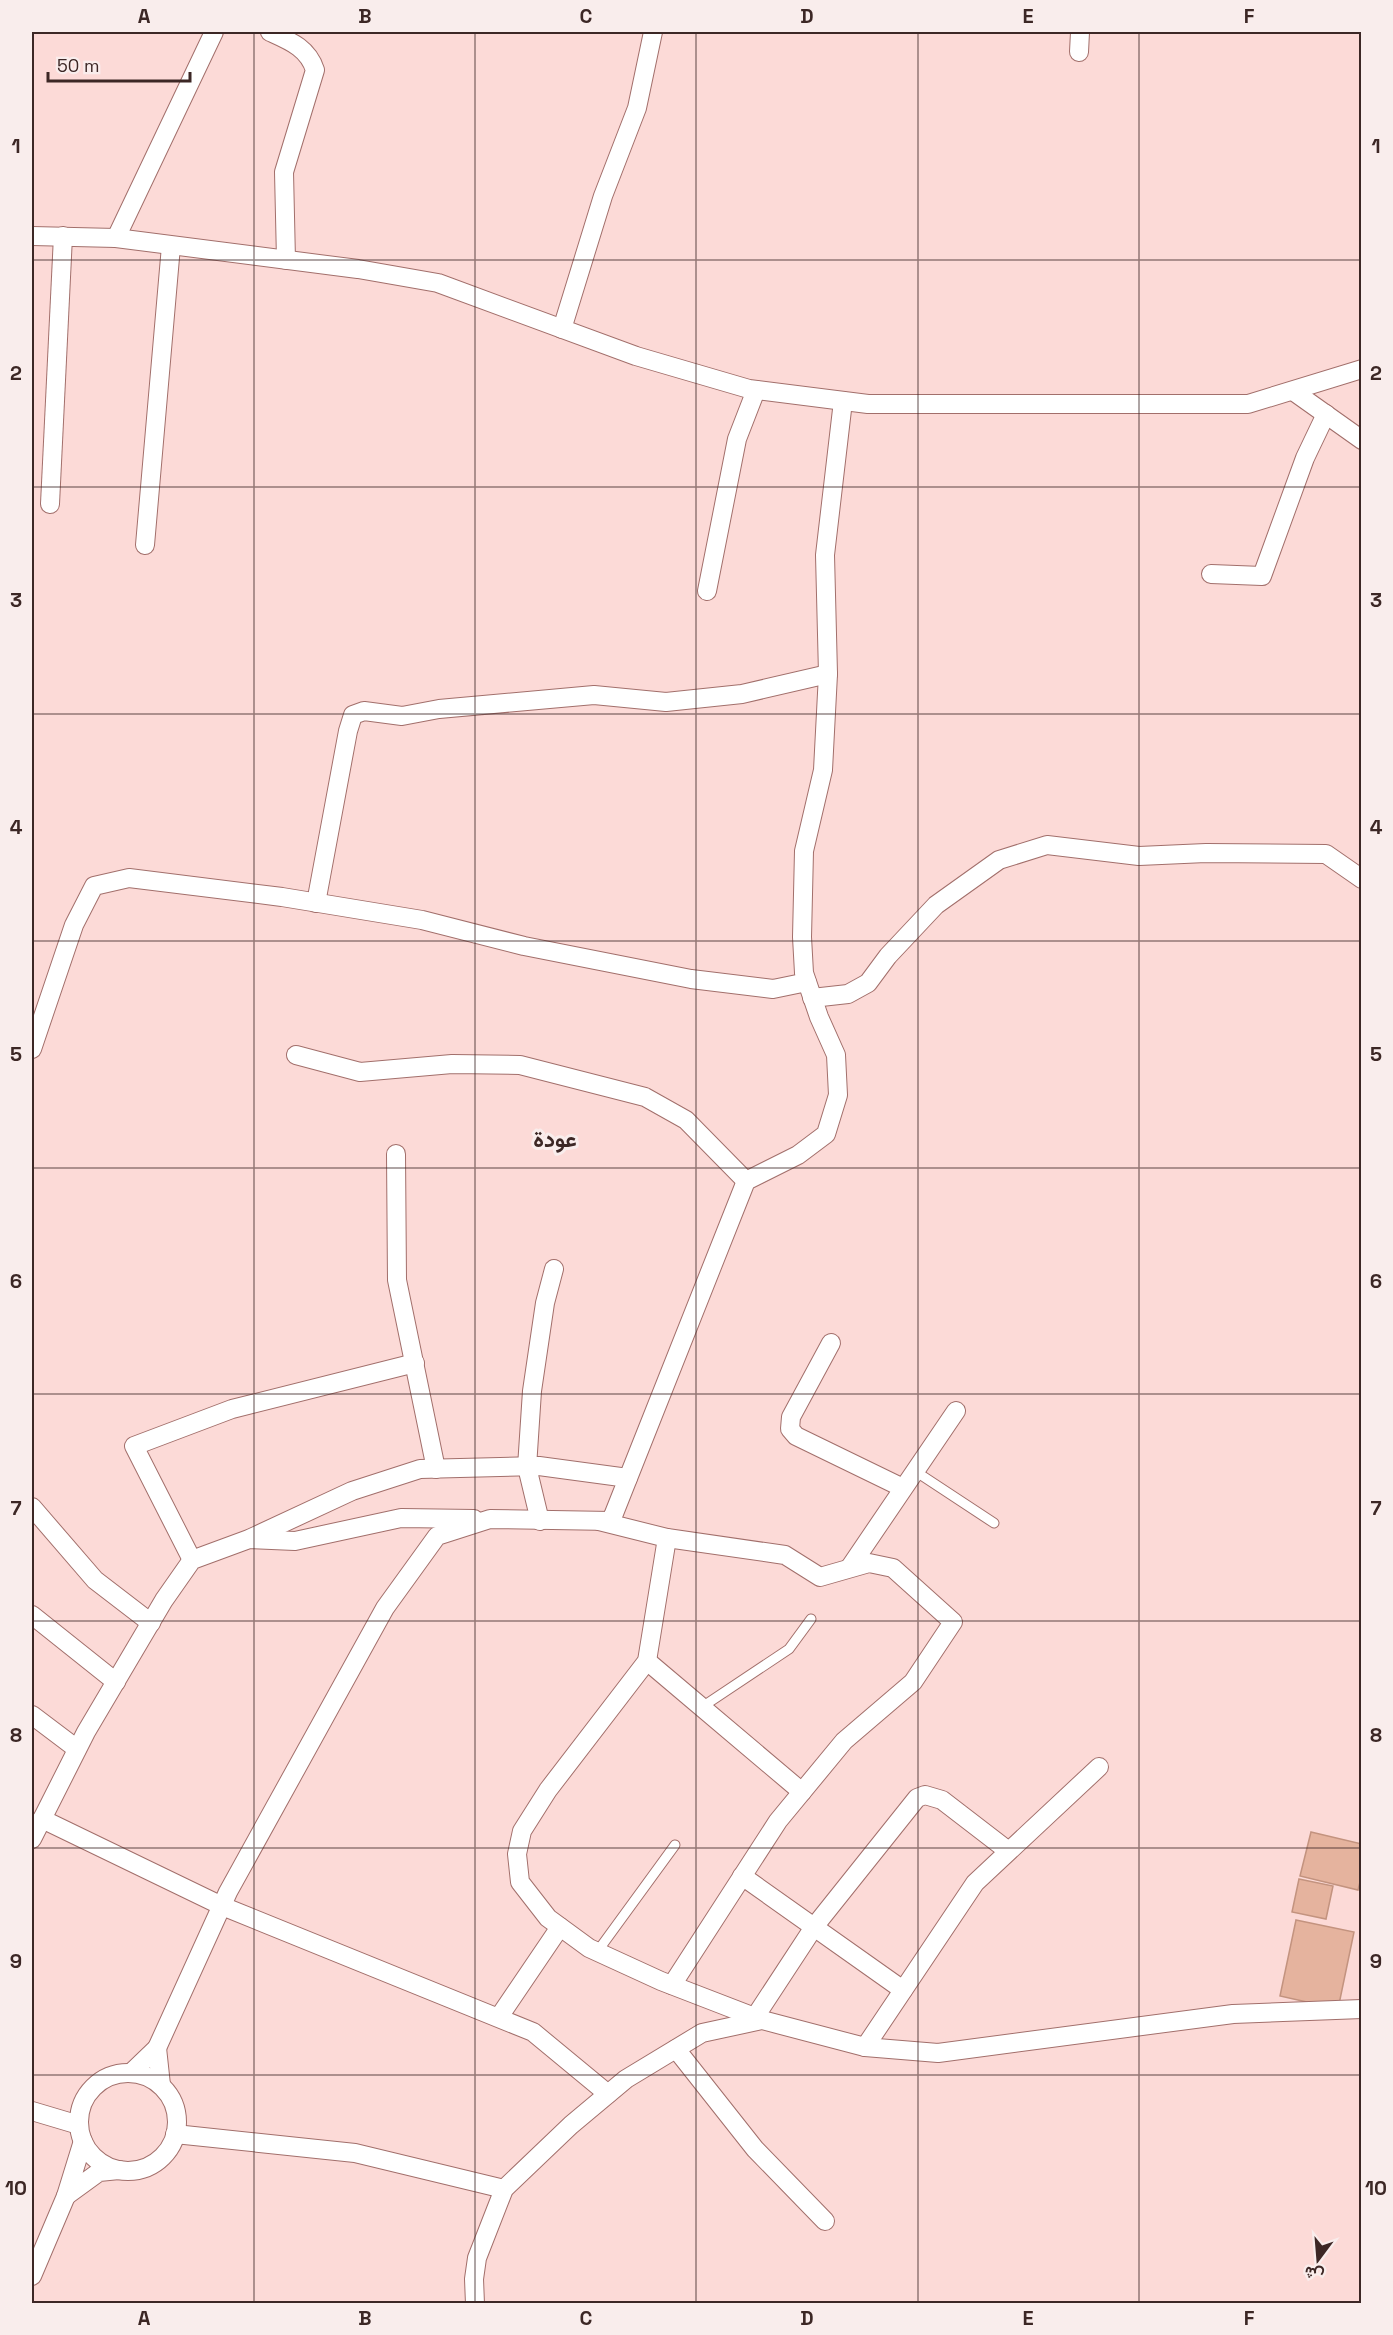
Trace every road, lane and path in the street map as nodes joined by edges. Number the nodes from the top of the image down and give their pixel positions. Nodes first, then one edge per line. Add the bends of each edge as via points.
1 (214, 32) edge
2 (270, 32) edge
3 (653, 32) edge
4 (1080, 32) edge
5 (1079, 52) dead end
6 (32, 236) edge
7 (63, 236) junction
8 (116, 238) junction
9 (171, 246) junction
10 (286, 260) junction
11 (562, 329) junction
12 (1362, 369) edge
13 (756, 390) junction
14 (1293, 391) junction
15 (843, 401) junction
16 (1326, 414) junction
17 (1362, 440) edge
18 (50, 504) dead end
19 (145, 545) dead end
20 (1211, 574) dead end
21 (708, 591) dead end
22 (828, 674) junction
23 (1362, 879) edge
24 (316, 903) junction
25 (810, 990) junction
26 (32, 1049) edge
27 (296, 1055) dead end
28 (396, 1154) dead end
29 (746, 1181) junction
30 (554, 1269) dead end
31 (831, 1343) dead end
32 (415, 1363) junction
33 (956, 1411) dead end
34 (527, 1467) junction
35 (436, 1469) junction
36 (915, 1471) junction
37 (628, 1478) junction
38 (903, 1488) junction
39 (32, 1507) edge
40 (490, 1520) junction
41 (540, 1521) junction
42 (598, 1521) junction
43 (994, 1522) dead end
44 (667, 1538) junction
45 (249, 1539) junction
46 (192, 1560) junction
47 (849, 1567) junction
48 (32, 1615) edge
49 (811, 1619) dead end
50 (151, 1623) junction
51 (647, 1661) junction
52 (116, 1682) junction
53 (702, 1707) junction
54 (32, 1715) edge
55 (77, 1749) junction
56 (1099, 1767) dead end
57 (802, 1792) junction
58 (40, 1809) edge
59 (32, 1839) edge
60 (675, 1845) dead end
61 (1007, 1851) junction
62 (742, 1876) junction
63 (222, 1906) junction
64 (560, 1927) junction
65 (814, 1927) junction
66 (597, 1952) junction
67 (672, 1985) junction
68 (903, 1990) junction
69 (1362, 2009) edge
70 (498, 2017) junction
71 (759, 2018) junction
72 (864, 2047) junction
73 (157, 2048) junction
74 (676, 2049) junction
75 (131, 2073) junction
76 (161, 2085) junction
77 (608, 2094) junction
78 (32, 2111) edge
79 (81, 2133) junction
80 (175, 2134) junction
81 (119, 2170) junction
82 (504, 2189) junction
83 (66, 2196) junction
84 (825, 2221) dead end
85 (32, 2276) edge
86 (475, 2304) edge

1 - 8 street
2 - 10 street via 296,44 311,57 315,70 284,172
3 - 11 street via 637,108 603,196
4 - 5 street
6 - 7 street
7 - 8 street
7 - 18 street
8 - 9 street
9 - 10 street
9 - 19 street
10 - 11 street via 438,283
11 - 13 street via 636,356
12 - 14 street
13 - 15 street
13 - 21 street via 737,439
14 - 15 street via 1248,404
14 - 16 street
15 - 22 street via 825,555
16 - 17 street
16 - 20 street via 1305,458 1262,576
22 - 24 street via 742,694 666,702 594,695 402,716 364,711 353,715
22 - 25 street via 823,770 804,851 802,938
23 - 25 street via 1326,854 1139,856 1047,845 999,860 936,904 868,983 848,994
24 - 25 street via 422,920 524,946 691,979
24 - 26 street via 129,878 94,886 74,925
25 - 29 street via 836,1055 838,1095 826,1134 798,1155
27 - 29 street via 360,1072 452,1064 520,1065 645,1097 686,1120
28 - 32 street via 397,1280
29 - 37 street
30 - 34 street via 544,1303 532,1391
31 - 38 street via 791,1417 790,1429 796,1436
32 - 35 street
32 - 46 street via 232,1409 134,1446
33 - 36 street
34 - 35 street
34 - 37 street
34 - 41 street
35 - 45 street via 420,1469 352,1491
36 - 38 street
36 - 43 lane
37 - 42 street via 610,1521
38 - 47 street
39 - 50 street via 95,1580
40 - 41 street
40 - 45 street via 401,1518 295,1541
40 - 63 street via 437,1536 385,1608
41 - 42 street
42 - 44 street
44 - 47 street via 785,1555 820,1577
44 - 51 street
45 - 46 street
46 - 50 street
47 - 57 street via 869,1563 893,1568 953,1622 913,1682 844,1741
48 - 52 street
49 - 53 lane via 789,1649
50 - 52 street
51 - 53 street
51 - 64 street via 548,1790 522,1831 517,1854 520,1882
52 - 55 street
53 - 57 street
54 - 55 street
55 - 58 street
56 - 61 street
57 - 62 street
58 - 59 street
58 - 63 street
60 - 66 lane
61 - 65 street via 942,1800 925,1795 917,1798
61 - 68 street via 975,1883
62 - 65 street
62 - 67 street
63 - 70 street
63 - 73 street
64 - 66 street
64 - 70 street
65 - 68 street
65 - 71 street
66 - 67 street
67 - 71 street
68 - 72 street
69 - 72 street via 1233,2014 938,2053
70 - 77 street via 533,2032
71 - 72 street
71 - 74 street via 702,2033
73 - 75 street
73 - 76 street
74 - 77 street
74 - 84 street via 755,2149
75 - 76 street
75 - 79 street via 115,2074 99,2082 88,2094 81,2108
76 - 80 street via 176,2112
77 - 82 street
78 - 79 street
79 - 81 street via 98,2159
79 - 83 street
80 - 81 street via 163,2156 150,2166
80 - 82 street via 355,2153
81 - 83 street via 99,2172
82 - 86 street via 477,2258
83 - 85 street

